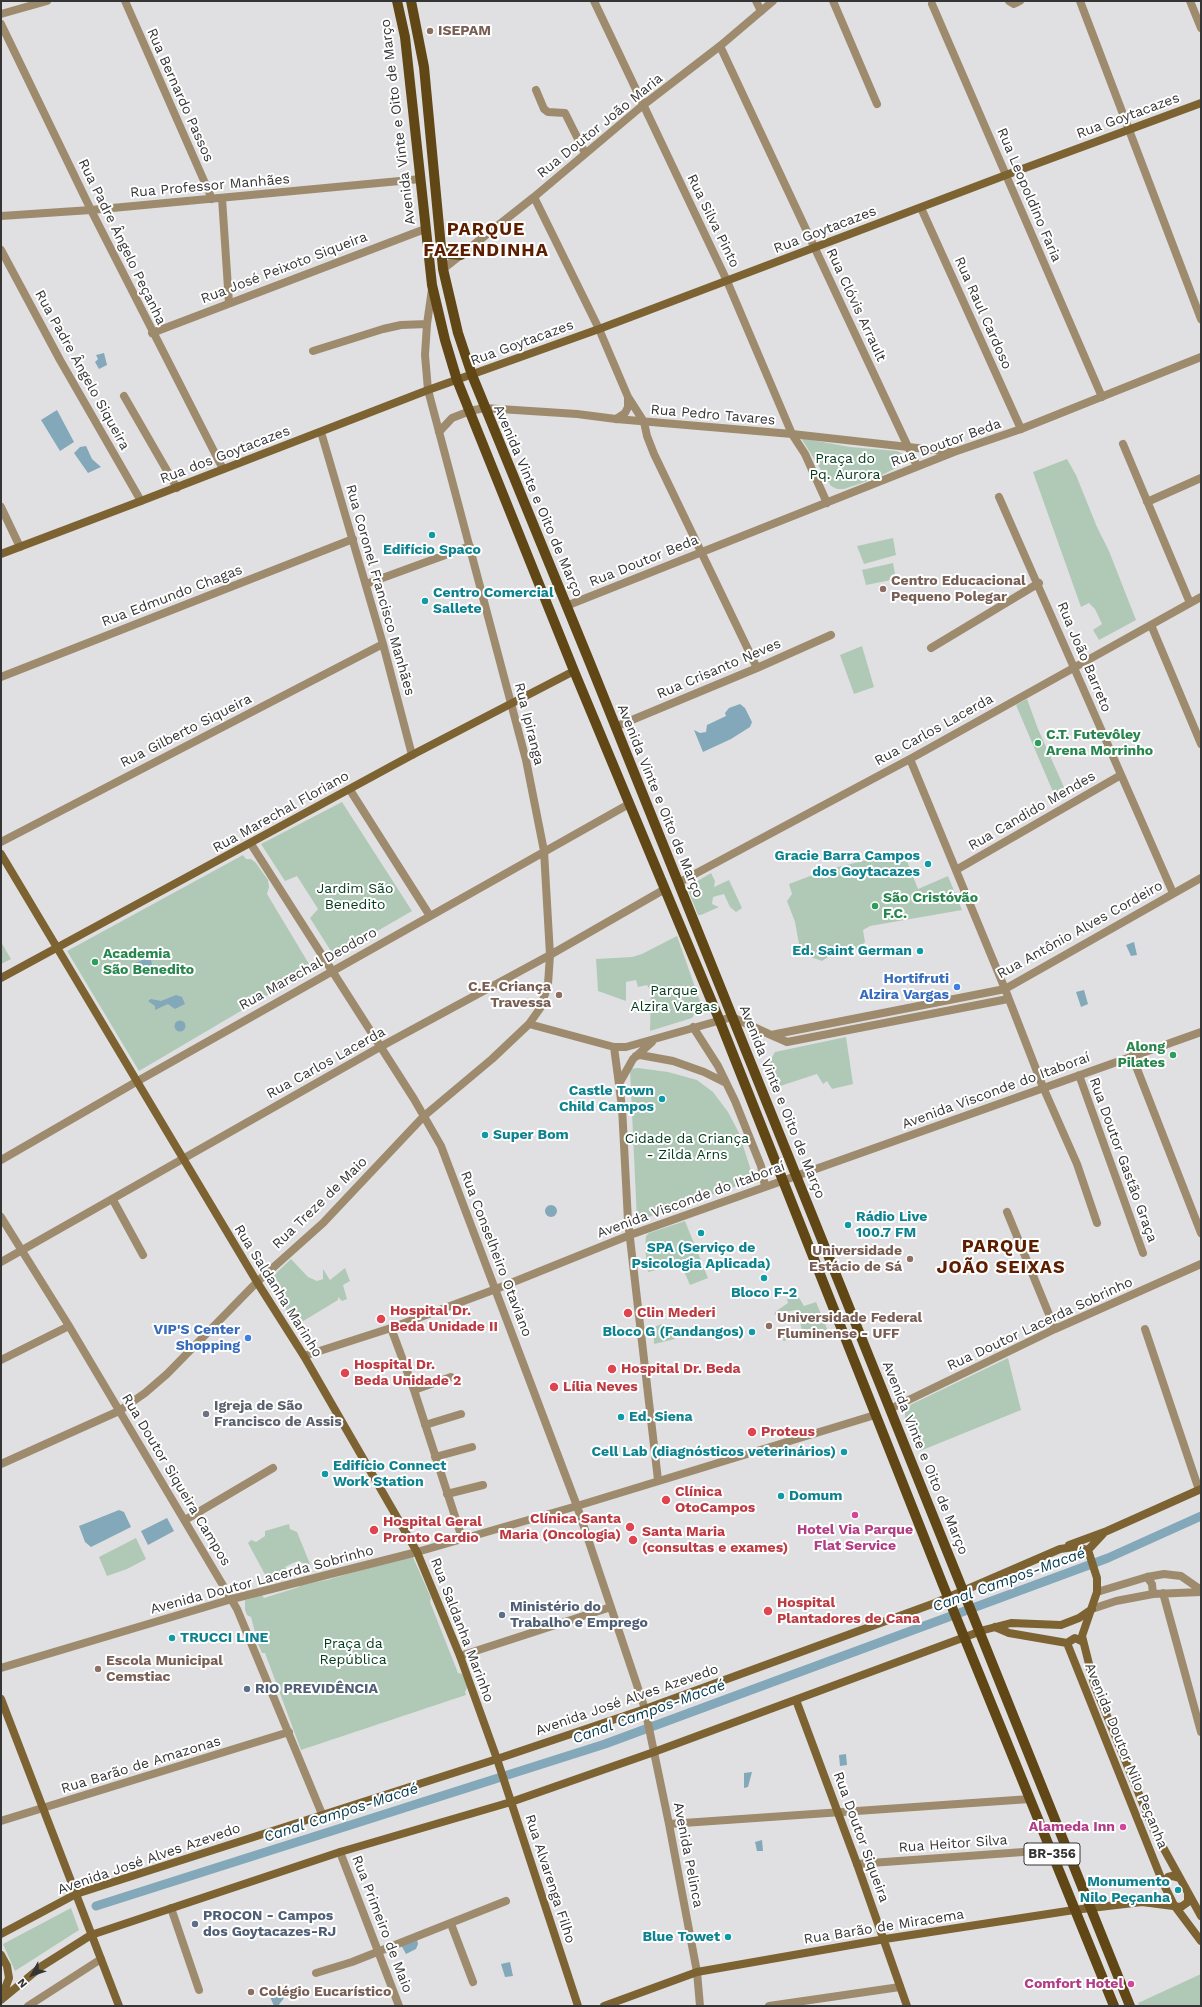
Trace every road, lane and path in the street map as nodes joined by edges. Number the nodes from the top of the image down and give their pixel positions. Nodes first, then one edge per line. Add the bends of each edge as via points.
1 (47, 1) edge
2 (125, 1) edge
3 (397, 1) edge
4 (411, 1) edge
5 (594, 1) edge
6 (756, 1) edge
7 (772, 1) edge
8 (833, 1) edge
9 (1008, 1) edge
10 (1020, 1) edge
11 (1080, 1) edge
12 (1190, 1) edge
13 (932, 4) dead end
14 (761, 11) junction
15 (1, 14) edge
16 (1, 24) edge
17 (1201, 28) edge
18 (720, 46) junction
19 (536, 90) dead end
20 (1201, 103) edge
21 (877, 104) dead end
22 (642, 106) junction
23 (1129, 130) junction
24 (585, 153) junction
25 (1006, 174) junction
26 (421, 180) junction
27 (534, 197) junction
28 (212, 198) junction
29 (222, 198) junction
30 (921, 208) junction
31 (91, 210) junction
32 (1, 216) edge
33 (425, 229) junction
34 (815, 248) junction
35 (1, 250) edge
36 (442, 251) junction
37 (461, 255) junction
38 (443, 269) junction
39 (727, 281) junction
40 (432, 285) junction
41 (229, 303) junction
42 (1201, 319) edge
43 (427, 324) junction
44 (599, 329) junction
45 (152, 333) junction
46 (314, 351) dead end
47 (1201, 357) edge
48 (472, 375) junction
49 (457, 380) junction
50 (428, 390) junction
51 (124, 396) dead end
52 (1102, 397) junction
53 (628, 398) junction
54 (484, 408) junction
55 (470, 411) junction
56 (616, 419) junction
57 (644, 422) junction
58 (1021, 429) junction
59 (321, 432) junction
60 (439, 432) junction
61 (792, 434) junction
62 (810, 436) junction
63 (1124, 444) dead end
64 (909, 448) junction
65 (954, 452) junction
66 (805, 454) junction
67 (917, 466) junction
68 (223, 469) junction
69 (1201, 478) edge
70 (177, 488) junction
71 (1000, 497) dead end
72 (142, 502) junction
73 (1147, 502) junction
74 (827, 503) junction
75 (1, 507) edge
76 (353, 539) junction
77 (470, 546) junction
78 (20, 547) junction
79 (701, 552) junction
80 (1, 554) edge
81 (1039, 583) junction
82 (366, 584) junction
83 (1201, 597) edge
84 (1190, 603) junction
85 (566, 606) junction
86 (1151, 625) junction
87 (831, 635) dead end
88 (383, 644) junction
89 (931, 648) dead end
90 (590, 663) junction
91 (1073, 667) junction
92 (757, 668) junction
93 (574, 671) junction
94 (1, 677) edge
95 (511, 703) junction
96 (616, 726) junction
97 (1200, 739) edge
98 (412, 755) junction
99 (910, 759) junction
100 (1121, 775) junction
101 (350, 790) junction
102 (629, 804) junction
103 (1, 842) edge
104 (251, 844) junction
105 (544, 851) junction
106 (1, 854) edge
107 (956, 870) junction
108 (1201, 878) edge
109 (678, 883) junction
110 (665, 889) junction
111 (1173, 893) junction
112 (430, 916) junction
113 (58, 948) junction
114 (550, 955) junction
115 (330, 971) junction
116 (1, 978) edge
117 (1005, 989) junction
118 (1008, 999) junction
119 (874, 1014) junction
120 (732, 1017) junction
121 (719, 1019) junction
122 (529, 1024) junction
123 (876, 1024) junction
124 (693, 1027) junction
125 (771, 1035) junction
126 (1200, 1035) edge
127 (656, 1039) junction
128 (380, 1046) junction
129 (614, 1047) junction
130 (636, 1056) junction
131 (1132, 1056) junction
132 (1078, 1075) junction
133 (136, 1082) junction
134 (620, 1082) junction
135 (727, 1084) junction
136 (1043, 1087) junction
137 (424, 1116) junction
138 (182, 1159) junction
139 (1, 1160) edge
140 (796, 1175) junction
141 (782, 1180) junction
142 (765, 1186) junction
143 (113, 1200) junction
144 (1007, 1212) dead end
145 (1, 1217) edge
146 (1097, 1223) dead end
147 (1201, 1233) edge
148 (630, 1235) junction
149 (21, 1250) junction
150 (1143, 1253) dead end
151 (143, 1255) dead end
152 (1, 1262) edge
153 (1201, 1264) edge
154 (256, 1282) junction
155 (496, 1289) junction
156 (69, 1326) junction
157 (391, 1328) junction
158 (1145, 1329) dead end
159 (1055, 1330) junction
160 (304, 1356) junction
161 (1, 1360) edge
162 (451, 1377) dead end
163 (414, 1390) junction
164 (890, 1409) junction
165 (119, 1411) junction
166 (461, 1414) dead end
167 (875, 1415) junction
168 (425, 1424) junction
169 (472, 1447) dead end
170 (435, 1456) junction
171 (1, 1464) edge
172 (274, 1468) dead end
173 (658, 1480) junction
174 (483, 1485) dead end
175 (1200, 1490) edge
176 (447, 1494) junction
177 (577, 1506) junction
178 (185, 1520) junction
179 (1107, 1531) junction
180 (462, 1538) junction
181 (1060, 1549) junction
182 (417, 1552) junction
183 (1089, 1553) junction
184 (1148, 1577) junction
185 (1201, 1591) edge
186 (1097, 1592) junction
187 (1163, 1593) junction
188 (1153, 1594) junction
189 (965, 1595) junction
190 (948, 1597) junction
191 (232, 1599) junction
192 (611, 1607) junction
193 (1092, 1609) junction
194 (978, 1627) junction
195 (995, 1627) junction
196 (963, 1634) junction
197 (1083, 1642) junction
198 (1067, 1643) junction
199 (460, 1656) junction
200 (1, 1668) edge
201 (1, 1699) edge
202 (796, 1700) junction
203 (645, 1709) junction
204 (289, 1732) junction
205 (1201, 1732) edge
206 (654, 1752) junction
207 (497, 1759) junction
208 (1030, 1799) junction
209 (511, 1802) junction
210 (44, 1809) junction
211 (838, 1812) junction
212 (322, 1814) junction
213 (1, 1821) edge
214 (669, 1824) junction
215 (1051, 1850) junction
216 (340, 1852) junction
217 (857, 1864) junction
218 (1179, 1878) junction
219 (1163, 1883) junction
220 (1188, 1893) junction
221 (76, 1894) junction
222 (506, 1901) dead end
223 (1174, 1906) junction
224 (171, 1908) junction
225 (1090, 1908) junction
226 (1074, 1910) junction
227 (1201, 1916) edge
228 (450, 1924) junction
229 (1, 1934) edge
230 (91, 1935) junction
231 (884, 1939) junction
232 (1201, 1940) edge
233 (378, 1952) junction
234 (1, 1955) edge
235 (101, 1959) junction
236 (697, 1972) junction
237 (316, 1973) dead end
238 (473, 1982) dead end
239 (900, 1987) junction
240 (199, 1990) dead end
241 (1, 1992) edge
242 (1, 2000) edge
243 (28, 2006) edge
244 (119, 2006) edge
245 (399, 2006) edge
246 (578, 2006) edge
247 (604, 2006) edge
248 (700, 2006) edge
249 (769, 2006) edge
250 (907, 2006) edge
251 (1114, 2006) edge
252 (1130, 2006) edge

1 - 15 street
2 - 28 street, Rua Bernardo Passos
3 - 26 main road, Avenida Vinte e Oito de Março via 405,37
4 - 36 main road, Avenida Vinte e Oito de Março via 424,67
5 - 22 street, Rua Silva Pinto
6 - 14 street
7 - 14 street, Rua Doutor João Maria
8 - 21 street
9 - 10 street via 1014,4
11 - 23 street
12 - 17 street
13 - 25 street, Rua Leopoldino Faria
14 - 18 street, Rua Doutor João Maria
16 - 31 street, Rua Padre Ângelo Peçanha
18 - 22 street, Rua Doutor João Maria
18 - 34 street, Rua Clóvis Arrault
19 - 24 street via 544,109 548,112 565,113
20 - 23 main road, Rua Goytacazes
22 - 24 street, Rua Doutor João Maria
22 - 39 street, Rua Silva Pinto
23 - 25 main road, Rua Goytacazes
23 - 42 street
24 - 27 street, Rua Doutor João Maria
25 - 30 main road, Rua Goytacazes
25 - 52 street, Rua Leopoldino Faria
26 - 29 street, Rua Professor Manhães
26 - 33 main road, Avenida Vinte e Oito de Março
27 - 37 street, Rua Doutor João Maria
27 - 44 street
28 - 29 street, Rua Professor Manhães
28 - 31 street, Rua Professor Manhães
29 - 41 street
30 - 34 main road, Rua Goytacazes
30 - 58 street, Rua Raul Cardoso
31 - 32 street, Rua Professor Manhães
31 - 45 street, Rua Padre Ângelo Peçanha
33 - 40 main road, Avenida Vinte e Oito de Março
33 - 41 street, Rua José Peixoto Siqueira
34 - 39 main road, Rua Goytacazes
34 - 64 street, Rua Clóvis Arrault
35 - 72 street, Rua Padre Ângelo Siqueira via 60,360
36 - 37 main road
36 - 38 main road, Avenida Vinte e Oito de Março
37 - 38 street, Rua Doutor João Maria
38 - 40 main road
38 - 48 main road, Avenida Vinte e Oito de Março via 458,333
39 - 44 main road, Rua Goytacazes
39 - 61 street, Rua Silva Pinto
40 - 43 street, Rua Ipiranga
40 - 49 main road, Avenida Vinte e Oito de Março
41 - 45 street, Rua José Peixoto Siqueira
43 - 46 street via 383,329
43 - 50 street, Rua Ipiranga via 425,355
44 - 48 main road, Rua Goytacazes
44 - 53 street
45 - 68 street, Rua Padre Ângelo Peçanha
47 - 52 street, Rua Doutor Beda
48 - 49 main road, Rua Goytacazes
48 - 54 main road, Avenida Vinte e Oito de Março
49 - 50 main road, Rua dos Goytacazes
49 - 55 main road, Avenida Vinte e Oito de Março
50 - 59 main road, Rua dos Goytacazes
50 - 60 street, Rua Ipiranga
51 - 70 street
52 - 58 street, Rua Doutor Beda
53 - 56 street via 625,413
53 - 57 street
54 - 55 street, Rua Pedro Tavares
54 - 56 street, Rua Pedro Tavares
54 - 85 main road, Avenida Vinte e Oito de Março
55 - 60 street via 452,418
55 - 93 main road, Avenida Vinte e Oito de Março
56 - 57 street, Rua Pedro Tavares
57 - 61 street, Rua Pedro Tavares
57 - 79 street via 646,436
58 - 65 street, Rua Doutor Beda
59 - 68 main road, Rua dos Goytacazes
59 - 76 street, Rua Coronel Francisco Manhães
60 - 77 street, Rua Ipiranga
61 - 62 street, Rua Pedro Tavares
61 - 66 street, Rua Silva Pinto
62 - 64 street, Rua Pedro Tavares
62 - 66 street
63 - 73 street
64 - 65 street, Rua Pedro Tavares
64 - 67 street, Rua Clóvis Arrault
65 - 67 street, Rua Doutor Beda
66 - 74 street, Rua Silva Pinto
67 - 74 street, Rua Doutor Beda
68 - 70 main road, Rua dos Goytacazes
69 - 73 street
70 - 72 main road, Rua dos Goytacazes
71 - 81 street, Rua João Barreto
72 - 78 main road, Rua dos Goytacazes
73 - 84 street
74 - 79 street, Rua Doutor Beda
75 - 78 street
76 - 82 street, Rua Coronel Francisco Manhães
76 - 94 street, Rua Edmundo Chagas
77 - 82 street
77 - 95 street, Rua Ipiranga
78 - 80 main road, Rua dos Goytacazes
79 - 85 street, Rua Doutor Beda
79 - 92 street
81 - 89 street
81 - 91 street, Rua João Barreto
82 - 88 street, Rua Coronel Francisco Manhães
83 - 84 street, Rua Carlos Lacerda
84 - 86 street, Rua Carlos Lacerda
85 - 90 main road, Avenida Vinte e Oito de Março
86 - 91 street, Rua Carlos Lacerda
86 - 97 street
87 - 92 street, Rua Crisanto Neves
88 - 98 street, Rua Coronel Francisco Manhães
88 - 103 street, Rua Gilberto Siqueira
90 - 93 main road
90 - 96 main road, Avenida Vinte e Oito de Março
91 - 99 street, Rua Carlos Lacerda
91 - 100 street, Rua João Barreto
92 - 96 street, Rua Crisanto Neves
93 - 95 main road, Rua Marechal Floriano
93 - 102 main road, Avenida Vinte e Oito de Março
95 - 98 main road, Rua Marechal Floriano
95 - 105 street, Rua Ipiranga via 526,760
96 - 109 main road, Avenida Vinte e Oito de Março
98 - 101 main road, Rua Marechal Floriano
99 - 107 street
99 - 109 street, Rua Carlos Lacerda
100 - 107 street, Rua Candido Mendes
100 - 111 street, Rua João Barreto
101 - 104 main road, Rua Marechal Floriano
101 - 112 street
102 - 105 street, Rua Marechal Deodoro
102 - 110 main road, Avenida Vinte e Oito de Março
104 - 113 main road, Rua Marechal Floriano
104 - 115 street, Rua Conselheiro Otaviano
105 - 112 street, Rua Marechal Deodoro
105 - 114 street, Rua Ipiranga
106 - 113 main road, Rua Saldanha Marinho
107 - 117 street
108 - 111 street, Rua Antônio Alves Cordeiro
109 - 120 main road, Avenida Vinte e Oito de Março
110 - 114 street, Rua Carlos Lacerda
110 - 121 main road, Avenida Vinte e Oito de Março
111 - 117 street, Rua Antônio Alves Cordeiro
112 - 115 street, Rua Marechal Deodoro
113 - 116 main road, Rua Marechal Floriano
113 - 133 main road, Rua Saldanha Marinho
114 - 122 street, Rua Ipiranga via 548,984 541,1007
114 - 128 street, Rua Carlos Lacerda
115 - 128 street, Rua Conselheiro Otaviano
115 - 133 street, Rua Marechal Deodoro
117 - 118 street
117 - 119 street, Rua Antônio Alves Cordeiro
118 - 123 street, Rua Antônio Alves Cordeiro
118 - 136 street
119 - 123 street
119 - 125 street, Rua Antônio Alves Cordeiro
120 - 121 street
120 - 125 street, Rua Antônio Alves Cordeiro
120 - 140 main road, Avenida Vinte e Oito de Março
121 - 124 street
121 - 141 main road, Avenida Vinte e Oito de Março
122 - 129 street
122 - 137 street, Rua Treze de Maio
123 - 125 street, Rua Antônio Alves Cordeiro via 787,1042
124 - 127 street
124 - 135 street
126 - 131 street, Avenida Visconde do Itaboraí
127 - 129 street via 626,1047
127 - 130 street
128 - 137 street, Rua Conselheiro Otaviano
128 - 138 street, Rua Carlos Lacerda
129 - 134 street
130 - 134 street
130 - 135 street via 684,1064
131 - 132 street, Avenida Visconde do Itaboraí
131 - 147 street
132 - 136 street, Avenida Visconde do Itaboraí
132 - 150 street, Rua Doutor Gastão Graça
133 - 138 main road, Rua Saldanha Marinho
133 - 139 street, Rua Marechal Deodoro
134 - 148 street
135 - 142 street via 761,1166
136 - 140 street, Avenida Visconde do Itaboraí
136 - 146 street via 1077,1164
137 - 154 street, Rua Treze de Maio via 323,1223
137 - 155 street, Rua Conselheiro Otaviano via 441,1146
138 - 143 street, Rua Carlos Lacerda
138 - 154 main road, Rua Saldanha Marinho
140 - 141 street, Avenida Visconde do Itaboraí
140 - 164 main road, Avenida Vinte e Oito de Março
141 - 142 street, Avenida Visconde do Itaboraí
141 - 167 main road, Avenida Vinte e Oito de Março
142 - 148 street, Avenida Visconde do Itaboraí
143 - 149 street, Rua Carlos Lacerda
143 - 151 street
144 - 159 street
145 - 149 street, Rua Doutor Siqueira Campos
148 - 155 street, Avenida Visconde do Itaboraí
148 - 173 street
149 - 152 street, Rua Carlos Lacerda
149 - 156 street, Rua Doutor Siqueira Campos
153 - 159 street, Rua Doutor Lacerda Sobrinho
154 - 160 main road, Rua Saldanha Marinho
154 - 165 street, Rua Treze de Maio via 167,1374
155 - 157 street, Avenida Visconde do Itaboraí
155 - 177 street, Rua Conselheiro Otaviano
156 - 161 street
156 - 165 street, Rua Doutor Siqueira Campos
157 - 160 street, Avenida Visconde do Itaboraí
157 - 163 street
158 - 175 street
159 - 164 street, Rua Doutor Lacerda Sobrinho
160 - 182 main road, Rua Saldanha Marinho
162 - 163 street
163 - 168 street
164 - 189 main road, Avenida Vinte e Oito de Março
165 - 171 street, Rua Treze de Maio
165 - 178 street, Rua Doutor Siqueira Campos
166 - 168 street
167 - 173 street, Avenida Doutor Lacerda Sobrinho
167 - 190 main road, Avenida Vinte e Oito de Março
168 - 170 street
169 - 170 street
170 - 176 street
172 - 178 street
173 - 177 street, Avenida Doutor Lacerda Sobrinho
174 - 176 street
175 - 179 main road
176 - 180 street
177 - 180 street, Avenida Doutor Lacerda Sobrinho
177 - 192 street, Rua Conselheiro Otaviano
178 - 191 street, Rua Doutor Siqueira Campos
179 - 181 main road
179 - 183 main road
180 - 182 street, Avenida Doutor Lacerda Sobrinho
181 - 183 main road, Avenida José Alves Azevedo via 1074,1547
181 - 189 main road, Avenida José Alves Azevedo
182 - 191 street, Avenida Doutor Lacerda Sobrinho
182 - 199 main road, Rua Saldanha Marinho
183 - 186 main road via 1095,1572
184 - 185 street via 1174,1574 1190,1581
184 - 186 street
184 - 188 street
185 - 187 street
186 - 193 main road
187 - 188 street
187 - 205 street
188 - 193 street via 1116,1601
189 - 190 main road, Avenida José Alves Azevedo
189 - 194 main road, Avenida Vinte e Oito de Março
190 - 196 main road, Avenida Vinte e Oito de Março
190 - 203 main road, Avenida José Alves Azevedo
191 - 200 street, Avenida Doutor Lacerda Sobrinho
191 - 204 street, Rua Doutor Siqueira Campos via 248,1631
192 - 199 street
192 - 203 street, Rua Conselheiro Otaviano
193 - 195 main road via 1079,1618 1061,1625 1011,1623
193 - 197 main road via 1082,1636
194 - 195 main road
194 - 196 main road
194 - 225 main road
195 - 198 main road via 1009,1633
196 - 202 main road
196 - 208 main road
197 - 198 main road via 1075,1638
197 - 218 main road, Avenida Doutor Nilo Peçanha via 1100,1698 1154,1831
198 - 219 main road, Avenida Doutor Nilo Peçanha
199 - 207 main road, Rua Saldanha Marinho
201 - 210 main road
202 - 206 main road
202 - 211 main road, Rua Doutor Siqueira
203 - 206 street, Avenida Pelinca
203 - 207 main road, Avenida José Alves Azevedo
204 - 210 street, Rua Barão de Amazonas
204 - 212 street, Rua Doutor Siqueira Campos
206 - 209 main road
206 - 214 street, Avenida Pelinca
207 - 209 main road, Rua Alvarenga Filho
207 - 212 main road, Avenida José Alves Azevedo
208 - 211 street
208 - 215 main road, BR-356
209 - 216 main road
209 - 246 main road, Rua Alvarenga Filho
210 - 213 street, Rua Barão de Amazonas
210 - 221 main road
211 - 214 street
211 - 217 main road, Rua Doutor Siqueira
212 - 221 main road, Avenida José Alves Azevedo
214 - 236 street, Avenida Pelinca
215 - 217 street, Rua Heitor Silva
215 - 226 main road, BR-356
216 - 224 main road
216 - 233 street, Rua Primeiro de Maio
217 - 231 main road, Rua Doutor Siqueira
218 - 219 main road via 1168,1877
218 - 220 main road, Avenida Doutor Nilo Peçanha
219 - 223 main road, Avenida Doutor Nilo Peçanha
220 - 223 main road via 1189,1899 1186,1904 1181,1907
220 - 227 main road, Avenida Doutor Nilo Peçanha
221 - 229 main road, Avenida José Alves Azevedo
221 - 230 main road
222 - 228 street
223 - 225 main road, Rua Barão de Miracema via 1142,1902
223 - 232 main road, Avenida Doutor Nilo Peçanha
224 - 230 main road
224 - 240 street
225 - 226 main road, Rua Barão de Miracema
225 - 252 main road
226 - 231 main road, Rua Barão de Miracema
226 - 251 main road
228 - 233 street
228 - 238 street
230 - 235 main road
230 - 242 main road via 42,1966
231 - 236 main road, Rua Barão de Miracema
231 - 239 main road, Rua Doutor Siqueira
233 - 237 street
233 - 245 street, Rua Primeiro de Maio
234 - 241 main road via 8,1966 9,1978
235 - 243 street
235 - 244 main road
236 - 247 main road, Rua Barão de Miracema
236 - 248 street, Avenida Pelinca
239 - 249 street
239 - 250 main road, Rua Doutor Siqueira

